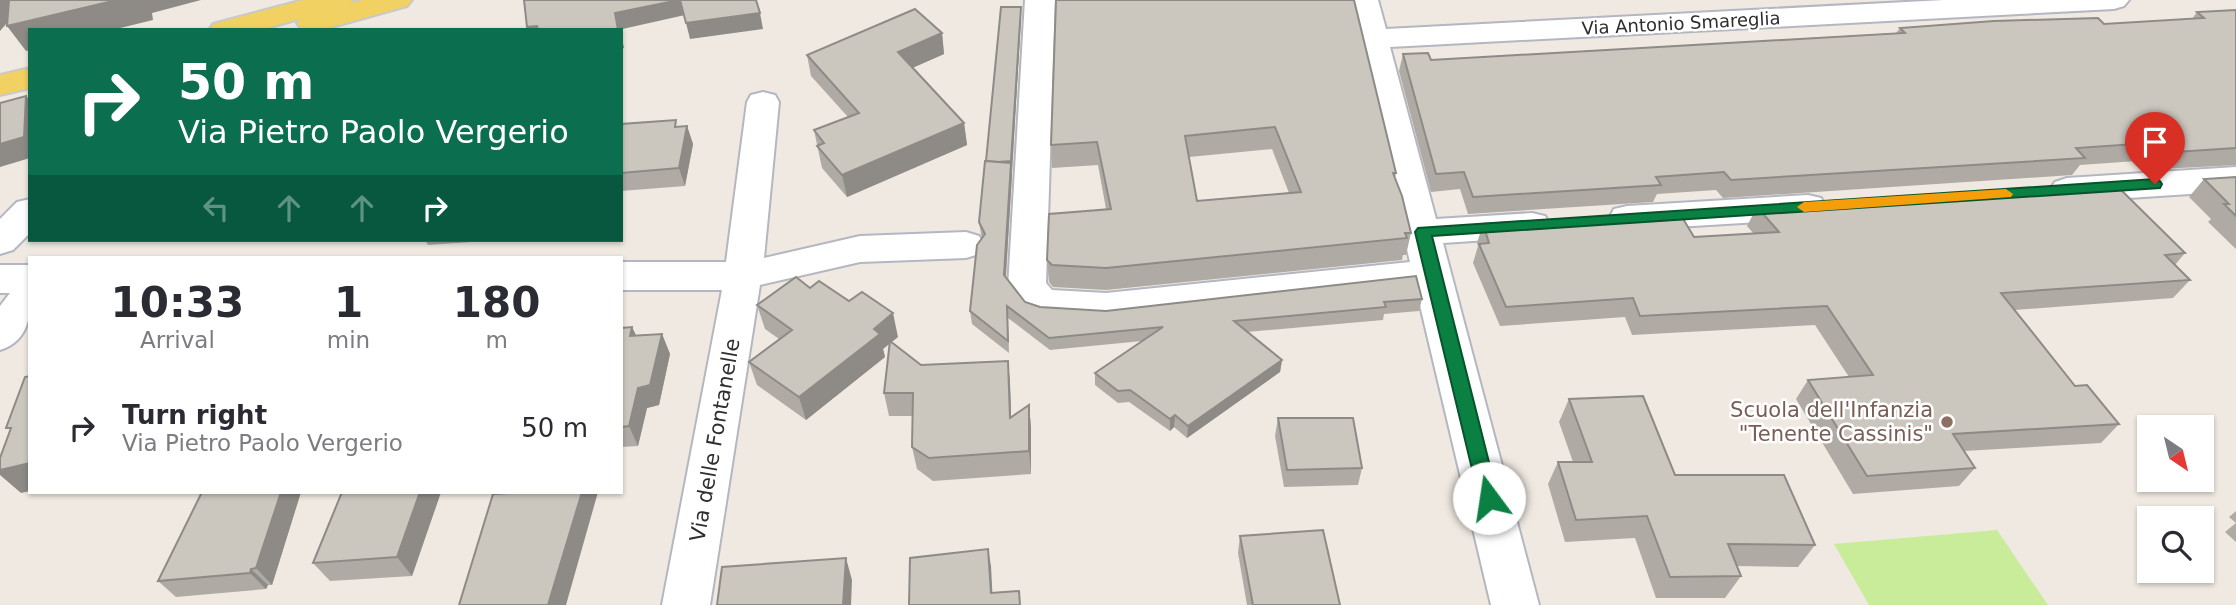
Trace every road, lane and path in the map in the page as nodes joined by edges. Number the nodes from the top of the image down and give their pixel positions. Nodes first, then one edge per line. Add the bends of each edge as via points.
1 (338, 0) edge
2 (397, 0) edge
3 (1040, 0) edge
4 (1363, 0) edge
5 (2114, 0) edge
6 (232, 28) edge
7 (294, 28) edge
8 (1375, 39) junction
9 (28, 78) edge
10 (0, 85) edge
11 (28, 98) edge
12 (762, 102) dead end
13 (0, 105) edge
14 (2236, 179) edge
15 (2029, 192) edge
16 (1836, 205) edge
17 (28, 213) edge
18 (1423, 232) junction
19 (0, 241) edge
20 (965, 245) dead end
21 (1405, 274) edge
22 (623, 276) edge
23 (743, 276) junction
24 (28, 278) edge
25 (0, 279) edge
26 (28, 296) edge
27 (0, 335) edge
28 (686, 605) edge
29 (1515, 605) edge

1 - 6 main road
2 - 7 main road
3 - 21 street via 1027,288 1042,303 1107,307
4 - 8 street
5 - 8 street, Via Antonio Smareglia
8 - 18 street
9 - 10 main road
11 - 13 main road
12 - 23 street, Via delle Fontanelle
14 - 15 street
16 - 18 street
17 - 19 street
18 - 29 street
20 - 23 street via 860,249
22 - 23 street
23 - 28 street, Via delle Fontanelle
24 - 25 street
26 - 27 street

